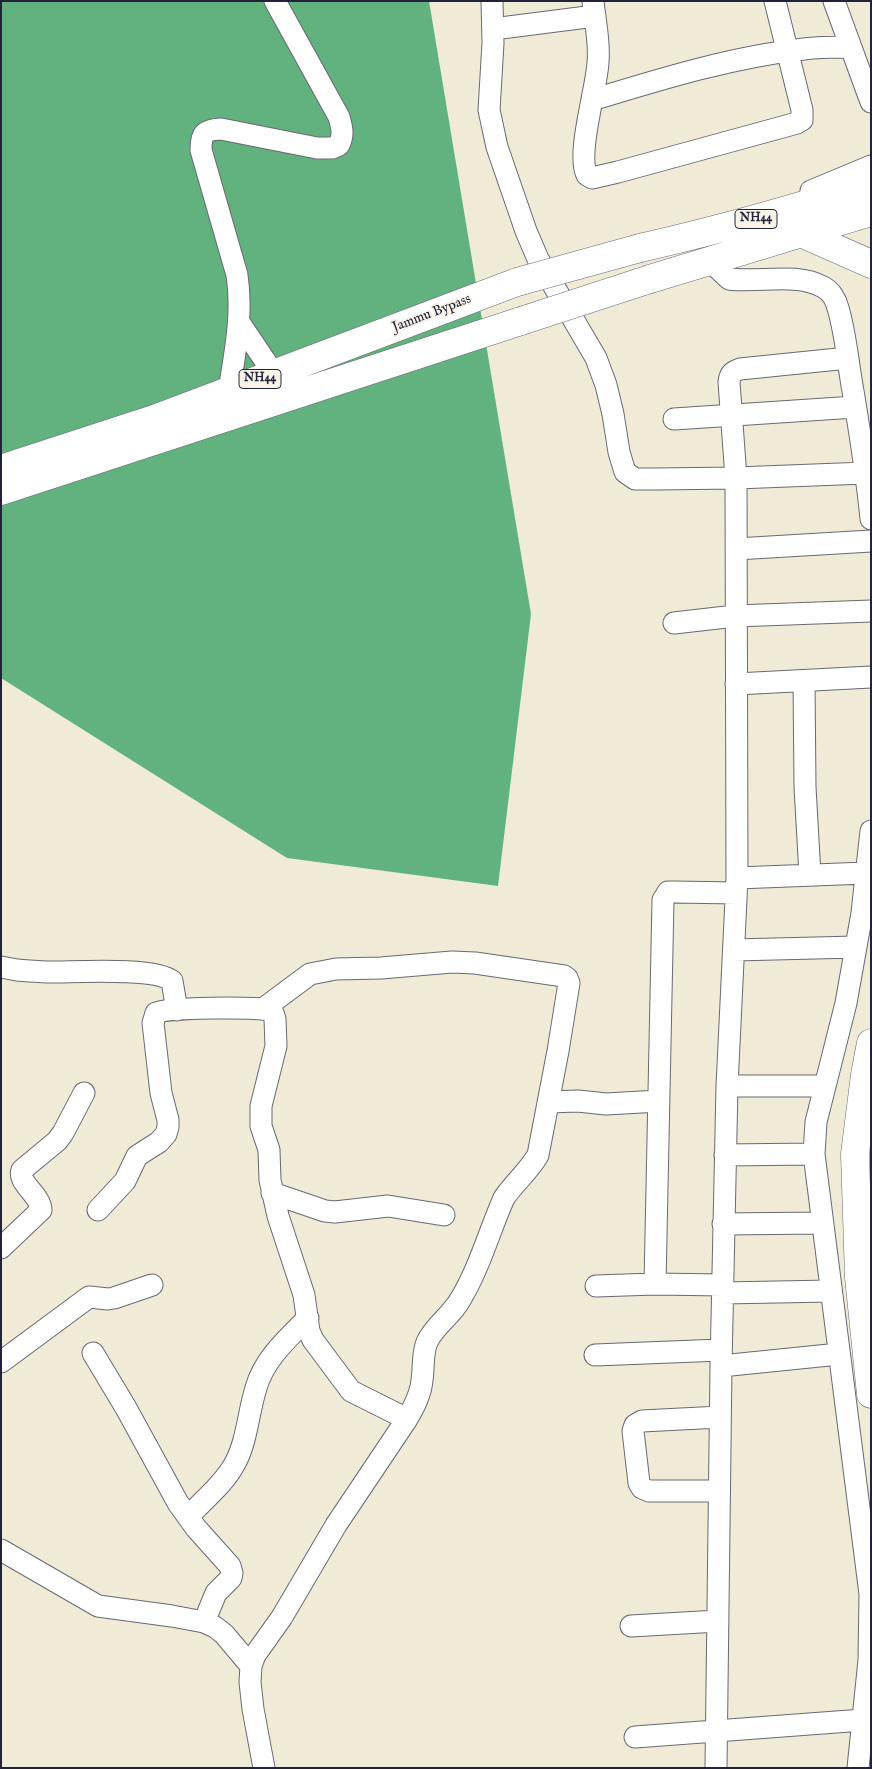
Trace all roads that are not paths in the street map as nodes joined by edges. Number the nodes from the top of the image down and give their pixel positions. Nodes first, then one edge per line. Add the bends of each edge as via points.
1 (275, 1) edge
2 (492, 1) edge
3 (775, 1) edge
4 (834, 1) edge
5 (594, 9) edge
6 (492, 29) junction
7 (850, 47) junction
8 (788, 51) junction
9 (592, 100) junction
10 (871, 102) edge
11 (871, 166) edge
12 (871, 184) edge
13 (871, 212) edge
14 (760, 218) junction
15 (803, 234) junction
16 (710, 261) junction
17 (871, 264) edge
18 (239, 322) junction
19 (848, 358) junction
20 (274, 374) junction
21 (229, 390) junction
22 (855, 407) junction
23 (731, 416) junction
24 (674, 419) dead end
25 (1, 469) edge
26 (866, 473) junction
27 (736, 478) junction
28 (1, 491) edge
29 (871, 519) edge
30 (871, 541) edge
31 (736, 549) junction
32 (871, 610) edge
33 (735, 616) junction
34 (674, 623) dead end
35 (871, 677) edge
36 (804, 681) junction
37 (736, 684) junction
38 (871, 830) edge
39 (866, 873) junction
40 (810, 875) junction
41 (737, 885) junction
42 (856, 947) junction
43 (734, 950) junction
44 (1, 967) edge
45 (263, 1009) junction
46 (177, 1010) junction
47 (871, 1043) edge
48 (727, 1086) junction
49 (825, 1086) junction
50 (84, 1094) dead end
51 (659, 1101) junction
52 (553, 1102) junction
53 (814, 1154) junction
54 (725, 1155) junction
55 (272, 1193) junction
56 (98, 1210) dead end
57 (444, 1215) dead end
58 (822, 1223) junction
59 (724, 1224) junction
60 (1, 1248) edge
61 (655, 1284) junction
62 (152, 1285) dead end
63 (596, 1286) dead end
64 (723, 1289) junction
65 (831, 1291) junction
66 (308, 1318) junction
67 (93, 1353) dead end
68 (839, 1354) junction
69 (595, 1355) dead end
70 (721, 1358) junction
71 (1, 1362) edge
72 (871, 1394) edge
73 (720, 1417) junction
74 (407, 1419) junction
75 (719, 1491) junction
76 (188, 1516) junction
77 (1, 1550) edge
78 (718, 1621) junction
79 (204, 1622) junction
80 (631, 1626) dead end
81 (251, 1666) junction
82 (863, 1720) junction
83 (717, 1731) junction
84 (635, 1737) dead end
85 (264, 1768) edge
86 (716, 1768) edge
87 (858, 1768) edge

1 - 18 street via 339,117 343,130 339,145 332,148 317,148 221,129 205,132 201,150 237,276
2 - 6 street
3 - 8 street
4 - 7 street
5 - 6 street
5 - 9 street via 598,64
6 - 27 street via 490,110 497,147 538,259 596,358 606,384 625,472 635,478
7 - 8 street
7 - 10 street
8 - 9 street via 739,60
8 - 9 street via 803,116 797,123 592,178 584,170
11 - 14 street via 799,196
12 - 14 main road, Jammu Bypass / NH44
13 - 15 main road, NH44
14 - 20 main road, Jammu Bypass / NH44, bridge via 517,282
15 - 16 main road, NH44
15 - 17 main road
16 - 19 street via 729,278 794,280 826,288 838,308
16 - 28 main road, NH44, bridge
18 - 20 street
18 - 21 street
19 - 22 street
19 - 23 street via 733,371 729,382
20 - 21 main road, Jammu Bypass / NH44
21 - 25 main road, Jammu Bypass / NH44 via 154,419
22 - 23 street
22 - 26 street
23 - 24 street
23 - 27 street
26 - 27 street
26 - 29 street
27 - 31 street
30 - 31 street
31 - 33 street
32 - 33 street
33 - 34 street
33 - 37 street
35 - 36 street
36 - 37 street
36 - 40 street
37 - 41 street
38 - 39 street
39 - 40 street
39 - 42 street
40 - 41 street
41 - 43 street
41 - 51 street via 668,892 663,900
42 - 43 street
42 - 49 street
43 - 48 street
44 - 46 street via 168,977 172,981
45 - 46 street
45 - 52 street via 310,974 336,969 452,962 564,976 569,990
45 - 55 street via 273,1013 276,1032 276,1046 260,1114 269,1150
46 - 56 street via 156,1013 153,1023 161,1093 168,1120 166,1134 137,1156 125,1181
47 - 72 main road via 855,1154 859,1277
48 - 49 street
48 - 54 street
49 - 53 street via 816,1122
50 - 60 street via 57,1141 22,1170 22,1179 41,1210
51 - 52 street
51 - 61 street
52 - 74 street via 538,1155 504,1198 459,1303 426,1344 422,1382 417,1401
53 - 54 street
53 - 58 street
54 - 59 street
55 - 57 street via 325,1211 388,1206
55 - 66 street via 304,1295
58 - 59 street
58 - 65 street
59 - 64 street
61 - 63 street
61 - 64 street
62 - 71 street via 114,1298 89,1297
64 - 65 street
64 - 70 street
65 - 68 street
66 - 74 street via 313,1340 351,1391
66 - 76 street via 269,1360 256,1386 235,1465
67 - 76 street
68 - 70 street
68 - 82 street via 870,1594 869,1660
69 - 70 street
70 - 73 street
73 - 75 street
73 - 75 street via 642,1421 635,1425 633,1431 642,1488 649,1491
74 - 81 street via 336,1525
75 - 78 street
76 - 79 street via 232,1570 231,1578 216,1593
77 - 79 street via 98,1606
78 - 80 street
78 - 83 street
79 - 81 street via 224,1634
81 - 85 street via 253,1709
82 - 83 street
82 - 87 street
83 - 84 street
83 - 86 street

